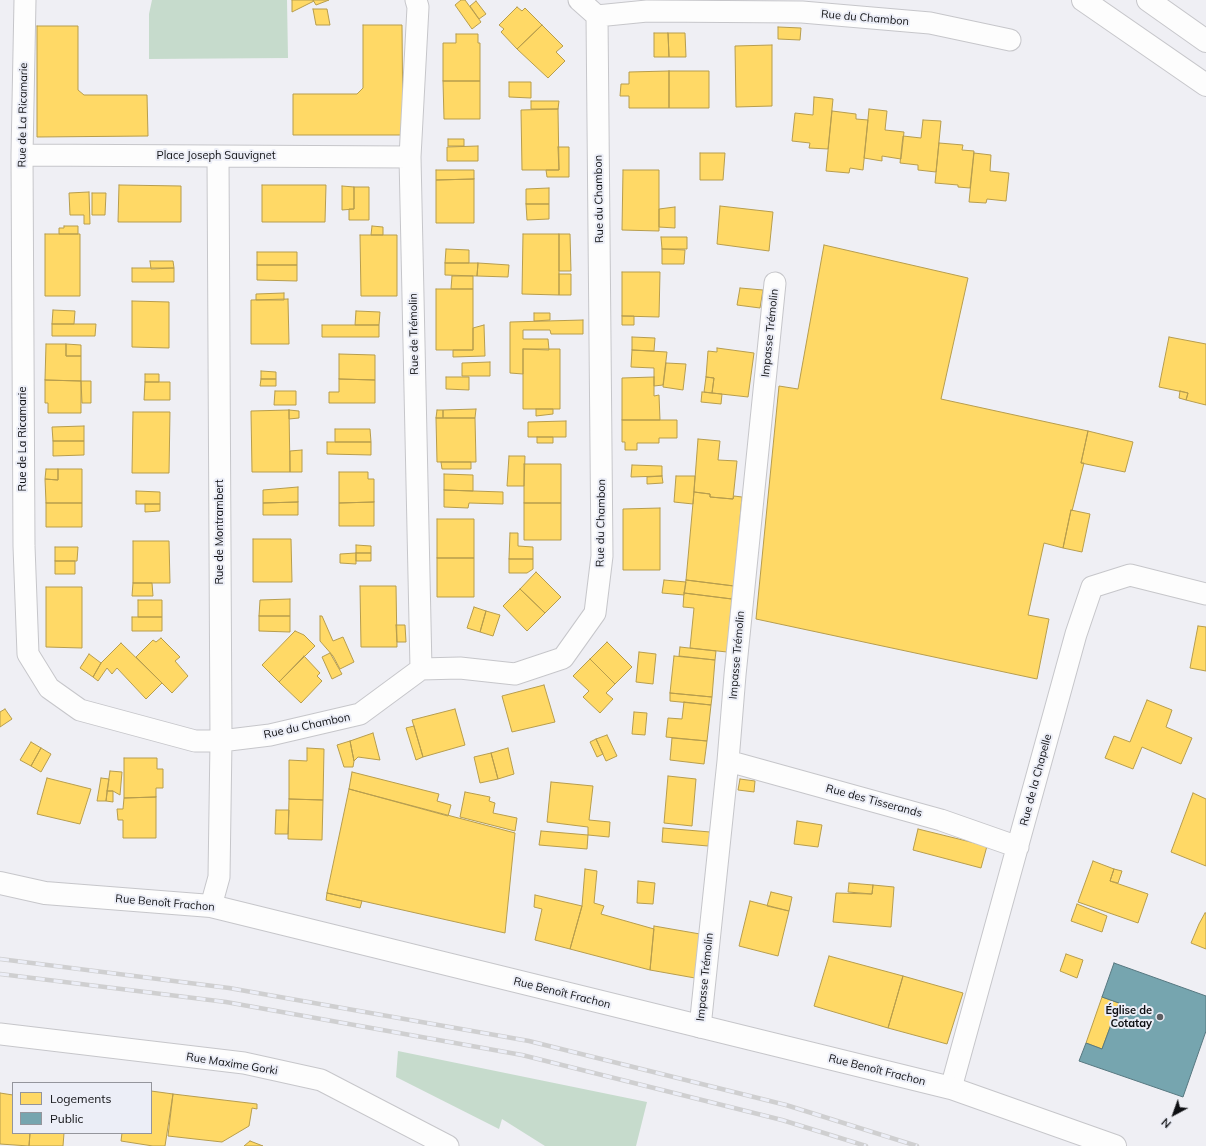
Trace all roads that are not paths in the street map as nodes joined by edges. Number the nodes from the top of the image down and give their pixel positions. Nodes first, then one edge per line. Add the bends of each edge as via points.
1 (25, 0) edge
2 (579, 0) edge
3 (1083, 0) edge
4 (1148, 0) edge
5 (421, 2) edge
6 (597, 16) junction
7 (1010, 40) dead end
8 (1206, 41) edge
9 (1206, 85) edge
10 (22, 155) junction
11 (218, 156) junction
12 (410, 157) junction
13 (775, 283) dead end
14 (1206, 594) edge
15 (421, 669) junction
16 (221, 741) junction
17 (728, 761) junction
18 (1018, 847) junction
19 (0, 883) edge
20 (211, 906) junction
21 (700, 1027) junction
22 (0, 1034) edge
23 (951, 1088) junction
24 (448, 1146) edge
25 (1116, 1146) edge

1 - 10 street, Rue de La Ricamarie
2 - 6 street
3 - 9 main road
4 - 8 main road
5 - 12 street, Rue de Trémolin
6 - 7 street, Rue du Chambon via 647,11 802,12 930,23
6 - 15 street, Rue du Chambon via 602,556 595,613 563,658 515,674 460,668
10 - 11 street, Place Joseph Sauvignet
10 - 16 street, Rue de La Ricamarie via 24,546 28,654 49,688 80,710 195,741
11 - 12 street, Place Joseph Sauvignet
11 - 16 street, Rue de Montrambert
12 - 15 street, Rue de Trémolin
13 - 17 street, Impasse Trémolin
14 - 18 street, Rue de la Chapelle via 1130,576 1092,587 1076,634
15 - 16 street, Rue du Chambon via 360,714 270,735
16 - 20 street, Rue de Montrambert via 219,877
17 - 18 street, Rue des Tisserands via 941,820
17 - 21 street, Impasse Trémolin
18 - 23 street, Rue de la Chapelle
19 - 20 main road, Rue Benoît Frachon via 44,893
20 - 21 main road, Rue Benoît Frachon
21 - 23 main road, Rue Benoît Frachon
22 - 24 street, Rue Maxime Gorki via 244,1063 321,1080
23 - 25 main road, Rue Benoît Frachon

